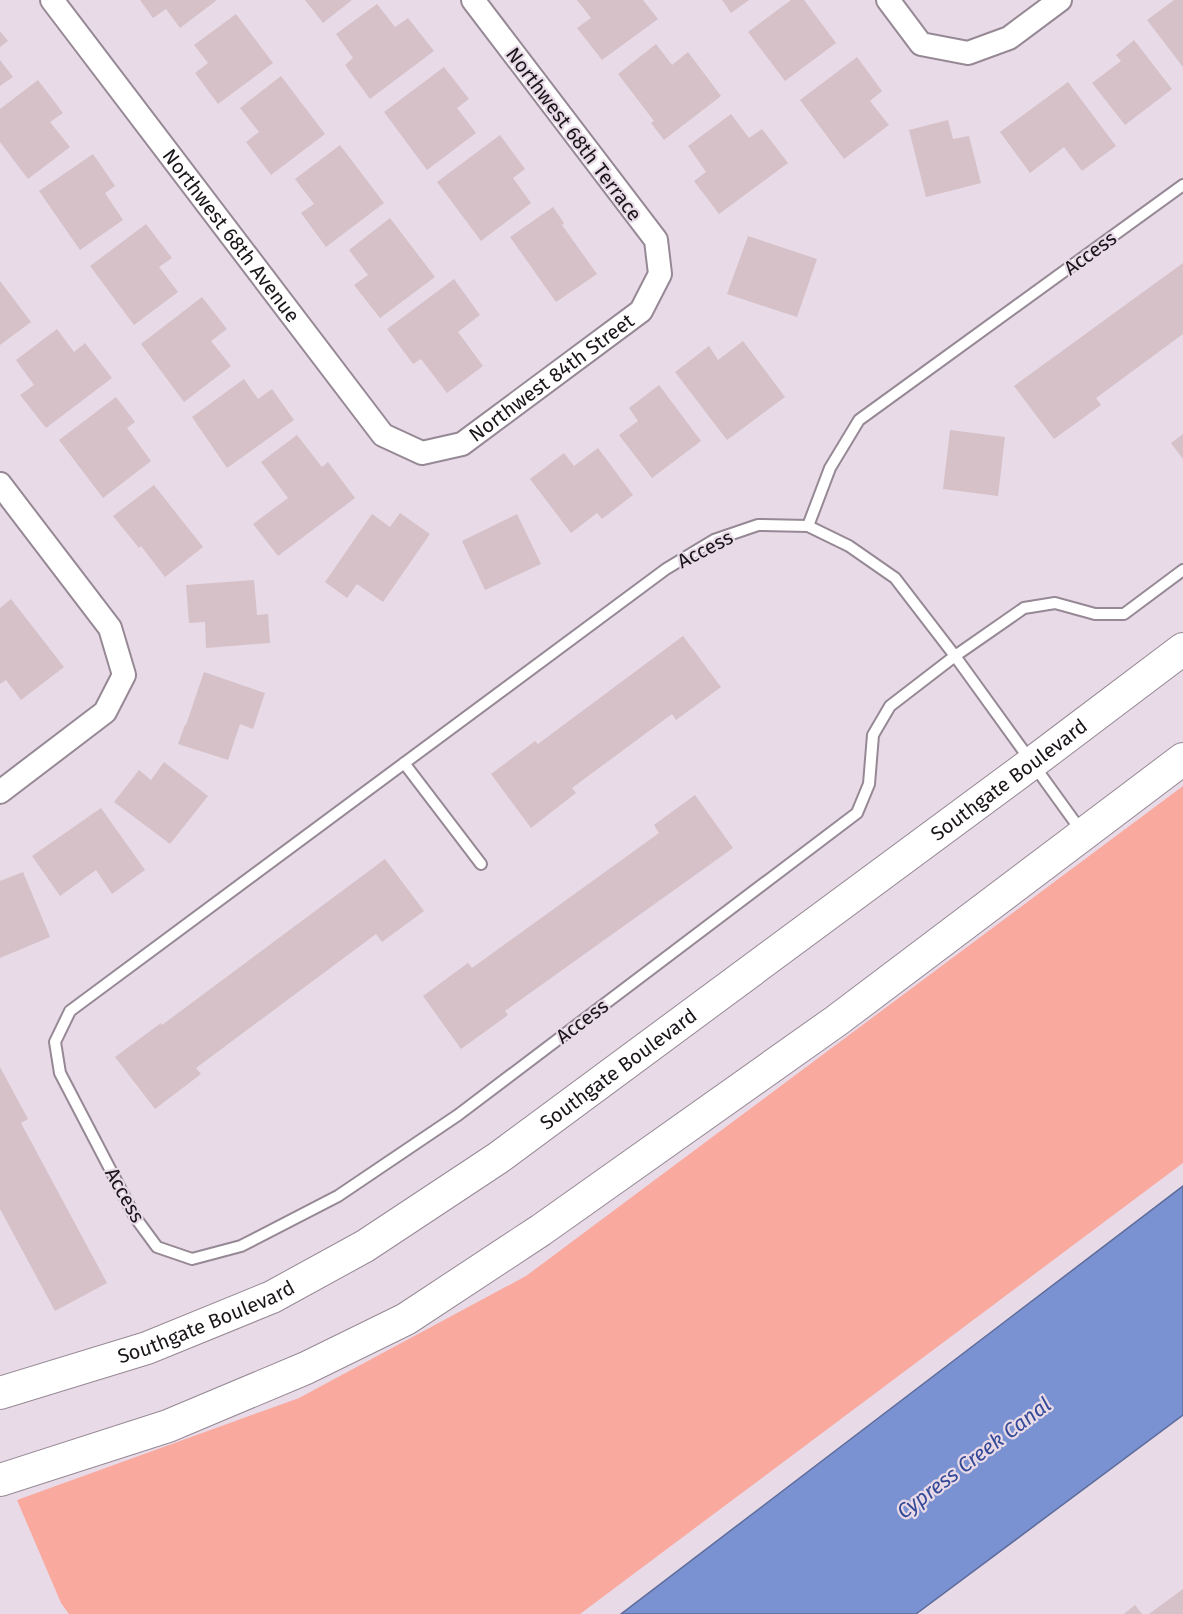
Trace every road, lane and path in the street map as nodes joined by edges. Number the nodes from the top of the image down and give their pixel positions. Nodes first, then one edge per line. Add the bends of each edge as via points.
1 (52, 0) edge
2 (473, 0) edge
3 (888, 0) edge
4 (1060, 0) edge
5 (1183, 185) edge
6 (660, 274) joint
7 (422, 453) joint
8 (0, 484) edge
9 (808, 526) junction
10 (1183, 570) edge
11 (1183, 649) edge
12 (955, 656) junction
13 (1183, 759) edge
14 (404, 763) junction
15 (1032, 763) junction
16 (0, 792) edge
17 (1084, 834) junction
18 (481, 864) dead end
19 (0, 1393) edge
20 (0, 1480) edge

1 - 7 street, Northwest 68th Avenue via 383,435
2 - 6 street, Northwest 68th Terrace via 656,240
3 - 4 street via 921,44 968,53 1009,38
5 - 9 lane, Access via 859,420 830,468
6 - 7 street, Northwest 84th Street via 641,311 632,318 462,444
8 - 16 street via 110,628 124,675 105,712
9 - 12 lane, Access via 849,546 895,578
9 - 14 lane, Access via 758,525 714,540 666,569
10 - 12 lane, Access via 1124,614 1095,614 1055,603 1024,608
11 - 15 main road, Southgate Boulevard
12 - 14 lane, Access via 890,706 873,735 869,784 857,813 458,1115 338,1196 241,1246 192,1258 157,1247 135,1217 60,1073 55,1042 70,1011
12 - 15 lane, Access
13 - 17 main road
14 - 18 lane
15 - 17 lane, Access
15 - 19 main road, Southgate Boulevard via 498,1158 365,1246 272,1297 147,1348
17 - 20 main road via 836,1021 541,1230 406,1319 306,1368 168,1426

